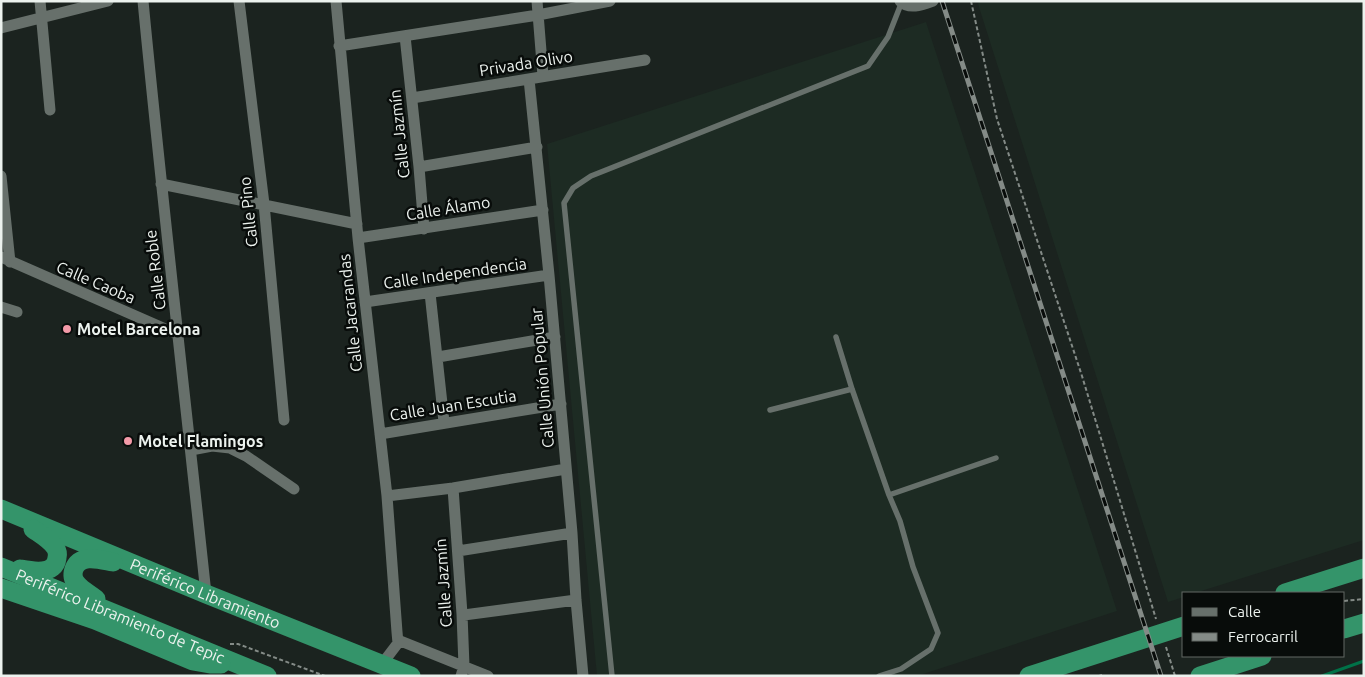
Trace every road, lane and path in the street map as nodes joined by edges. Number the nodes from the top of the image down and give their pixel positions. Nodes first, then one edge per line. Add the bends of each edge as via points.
1 (40, 1) edge
2 (108, 1) edge
3 (143, 1) edge
4 (239, 1) edge
5 (336, 1) edge
6 (536, 1) edge
7 (610, 1) edge
8 (933, 1) edge
9 (971, 1) edge
10 (900, 2) edge
11 (538, 15) junction
12 (41, 19) junction
13 (1, 28) edge
14 (405, 36) junction
15 (339, 46) junction
16 (645, 60) dead end
17 (543, 76) junction
18 (529, 78) junction
19 (412, 98) junction
20 (50, 110) dead end
21 (537, 147) junction
22 (419, 167) junction
23 (1, 176) edge
24 (161, 184) junction
25 (264, 204) junction
26 (543, 210) junction
27 (357, 224) junction
28 (424, 228) junction
29 (358, 238) junction
30 (6, 260) edge
31 (549, 275) junction
32 (430, 292) junction
33 (365, 302) junction
34 (1, 307) edge
35 (16, 312) dead end
36 (179, 335) junction
37 (555, 337) junction
38 (836, 337) dead end
39 (438, 357) junction
40 (852, 389) junction
41 (561, 404) junction
42 (770, 410) dead end
43 (284, 420) dead end
44 (444, 422) junction
45 (380, 434) junction
46 (191, 450) junction
47 (996, 458) dead end
48 (566, 469) junction
49 (453, 488) junction
50 (294, 489) dead end
51 (888, 495) junction
52 (387, 496) junction
53 (7, 511) edge
54 (572, 533) junction
55 (458, 551) junction
56 (1, 566) edge
57 (142, 567) junction
58 (1364, 568) edge
59 (1, 588) edge
60 (1288, 592) edge
61 (206, 594) junction
62 (1364, 598) edge
63 (576, 600) junction
64 (1345, 601) edge
65 (462, 614) junction
66 (121, 615) junction
67 (1158, 623) dead end
68 (1364, 623) edge
69 (1182, 627) edge
70 (1345, 630) edge
71 (398, 640) junction
72 (1163, 640) dead end
73 (1259, 657) edge
74 (237, 664) junction
75 (382, 664) junction
76 (462, 671) edge
77 (1204, 674) edge
78 (267, 676) edge
79 (411, 676) edge
80 (488, 676) edge
81 (583, 676) edge
82 (612, 676) edge
83 (879, 676) edge
84 (1029, 676) edge
85 (1175, 676) edge

1 - 12 street
2 - 12 street
3 - 24 street, Calle Roble
4 - 25 street, Calle Pino
5 - 15 street, Calle Jacarandas
6 - 11 street
7 - 11 street
8 - 10 street via 909,7
9 - 67 path via 997,120 1082,376
10 - 82 lane via 888,37 868,66 591,176 573,188 564,203
11 - 14 street
11 - 17 street
12 - 13 street
12 - 20 street
14 - 15 street
14 - 19 street, Calle Jazmín
15 - 27 street, Calle Jacarandas
16 - 17 street, Privada Olivo
17 - 18 street, Privada Olivo
18 - 19 street, Privada Olivo
18 - 21 street, Calle Unión Popular
19 - 22 street, Calle Jazmín
21 - 22 street
21 - 26 street, Calle Unión Popular
22 - 28 street, Calle Jazmín
23 - 30 street
24 - 25 street
24 - 36 street, Calle Roble
25 - 27 street
25 - 43 street, Calle Pino
26 - 28 street, Calle Álamo
26 - 31 street, Calle Unión Popular
27 - 29 street, Calle Jacarandas
28 - 29 street, Calle Álamo
29 - 33 street, Calle Jacarandas
30 - 36 street, Calle Caoba
31 - 32 street, Calle Independencia
31 - 37 street, Calle Unión Popular
32 - 33 street, Calle Independencia
32 - 39 street
33 - 45 street, Calle Jacarandas
34 - 35 street
36 - 46 street, Calle Roble
37 - 39 street
37 - 41 street, Calle Unión Popular
38 - 40 lane
39 - 44 street
40 - 42 lane
40 - 51 lane
41 - 44 street, Calle Juan Escutia
41 - 48 street, Calle Unión Popular
44 - 45 street, Calle Juan Escutia
45 - 52 street, Calle Jacarandas
46 - 50 street via 212,446 230,448
46 - 61 street, Calle Roble
47 - 51 lane
48 - 49 street
48 - 54 street, Calle Unión Popular
49 - 52 street
49 - 55 street, Calle Jazmín
51 - 83 lane via 938,633 931,649 901,669
52 - 71 street, Calle Jacarandas
53 - 56 highway via 52,544 58,558 54,566 45,571
53 - 57 highway, Periférico Libramiento
54 - 55 street
54 - 63 street, Calle Unión Popular
55 - 65 street, Calle Jazmín
56 - 66 highway, Periférico Libramiento de Tepic
57 - 61 highway, Periférico Libramiento
57 - 66 highway via 90,559 80,561 74,568 73,578 78,586
58 - 60 highway
59 - 74 highway via 95,620 193,660
61 - 75 highway, Periférico Libramiento
62 - 64 path
63 - 65 street
63 - 81 street, Calle Unión Popular
65 - 76 street, Calle Jazmín
66 - 74 highway, Periférico Libramiento de Tepic
68 - 70 highway
69 - 84 highway
71 - 75 street
71 - 76 street
72 - 85 path
73 - 77 highway
74 - 78 highway, Periférico Libramiento de Tepic
75 - 79 highway, Periférico Libramiento
76 - 80 street

